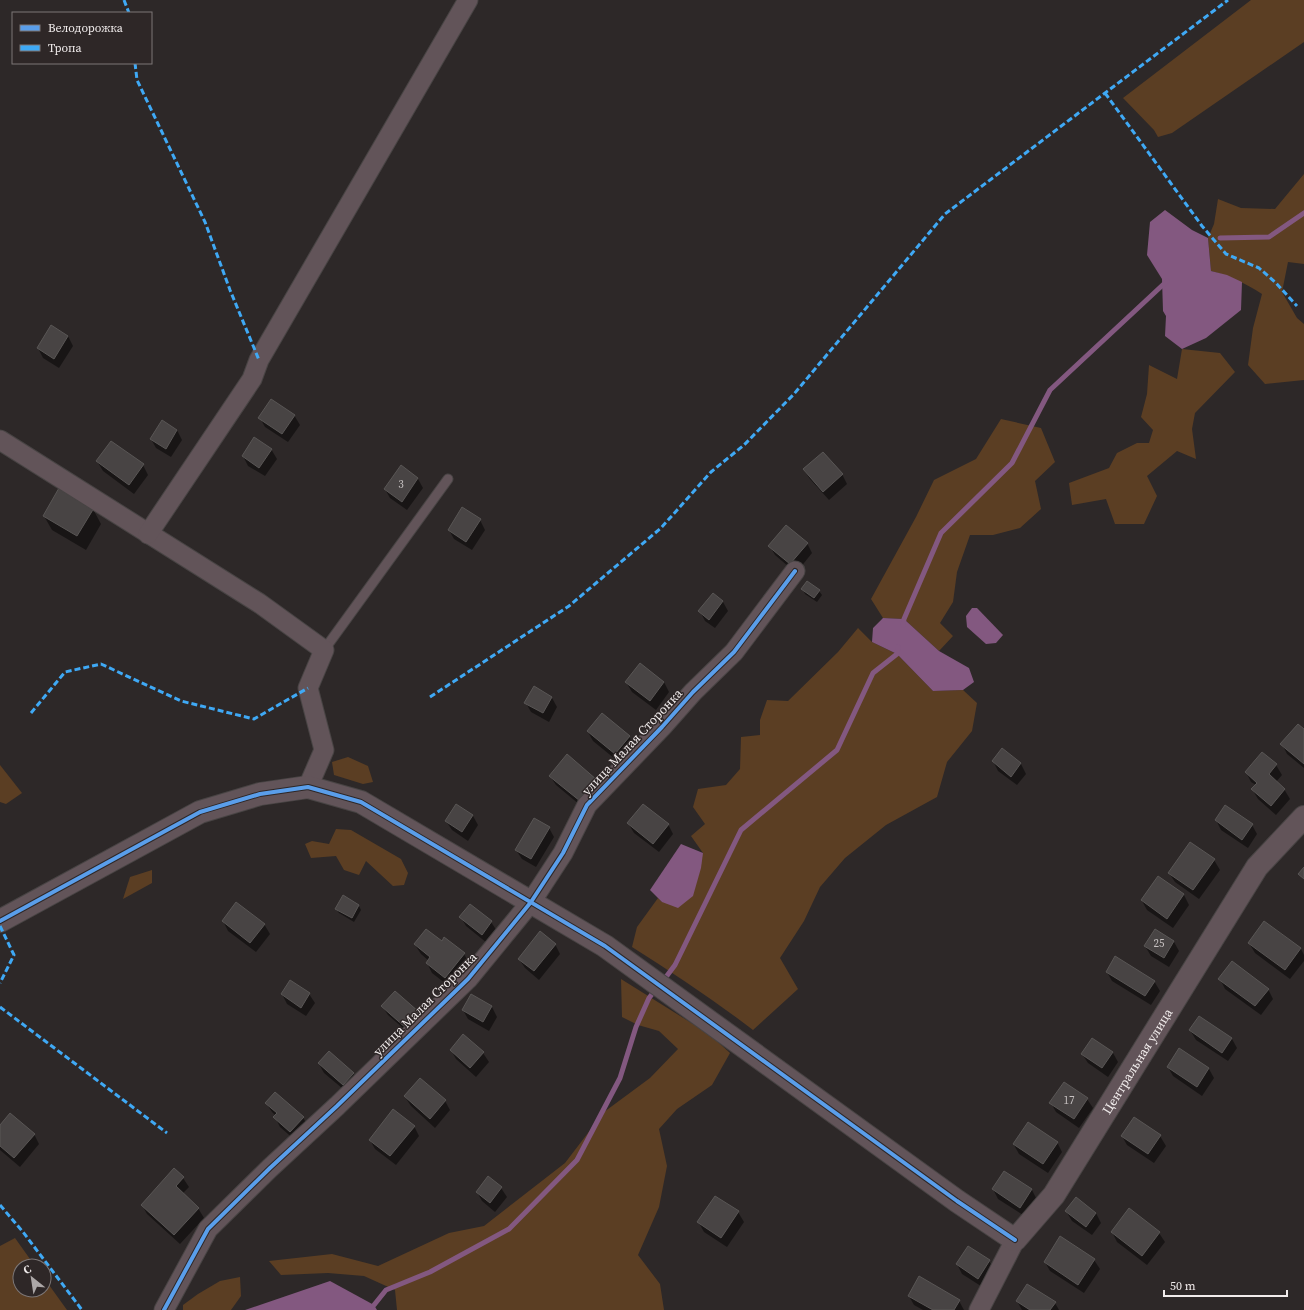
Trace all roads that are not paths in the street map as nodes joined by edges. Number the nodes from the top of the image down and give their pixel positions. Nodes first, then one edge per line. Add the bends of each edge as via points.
1 (468, 0) edge
2 (0, 440) edge
3 (448, 479) dead end
4 (148, 534) junction
5 (795, 571) dead end
6 (324, 650) junction
7 (308, 787) junction
8 (1304, 817) edge
9 (531, 902) junction
10 (0, 921) edge
11 (1015, 1240) junction
12 (164, 1310) edge
13 (979, 1310) edge

1 - 4 street via 259,360 252,379
2 - 4 street
3 - 6 lane
4 - 6 street via 259,603
5 - 9 street, улица Малая Сторонка via 734,652 586,805 563,853
6 - 7 street via 308,688 324,750
7 - 9 street via 361,802
7 - 10 street via 260,794 200,812
8 - 11 street, Центральная улица via 1257,867 1054,1195
9 - 11 street via 605,946 957,1201
9 - 12 street, улица Малая Сторонка via 468,979 208,1228
11 - 13 street, Центральная улица

